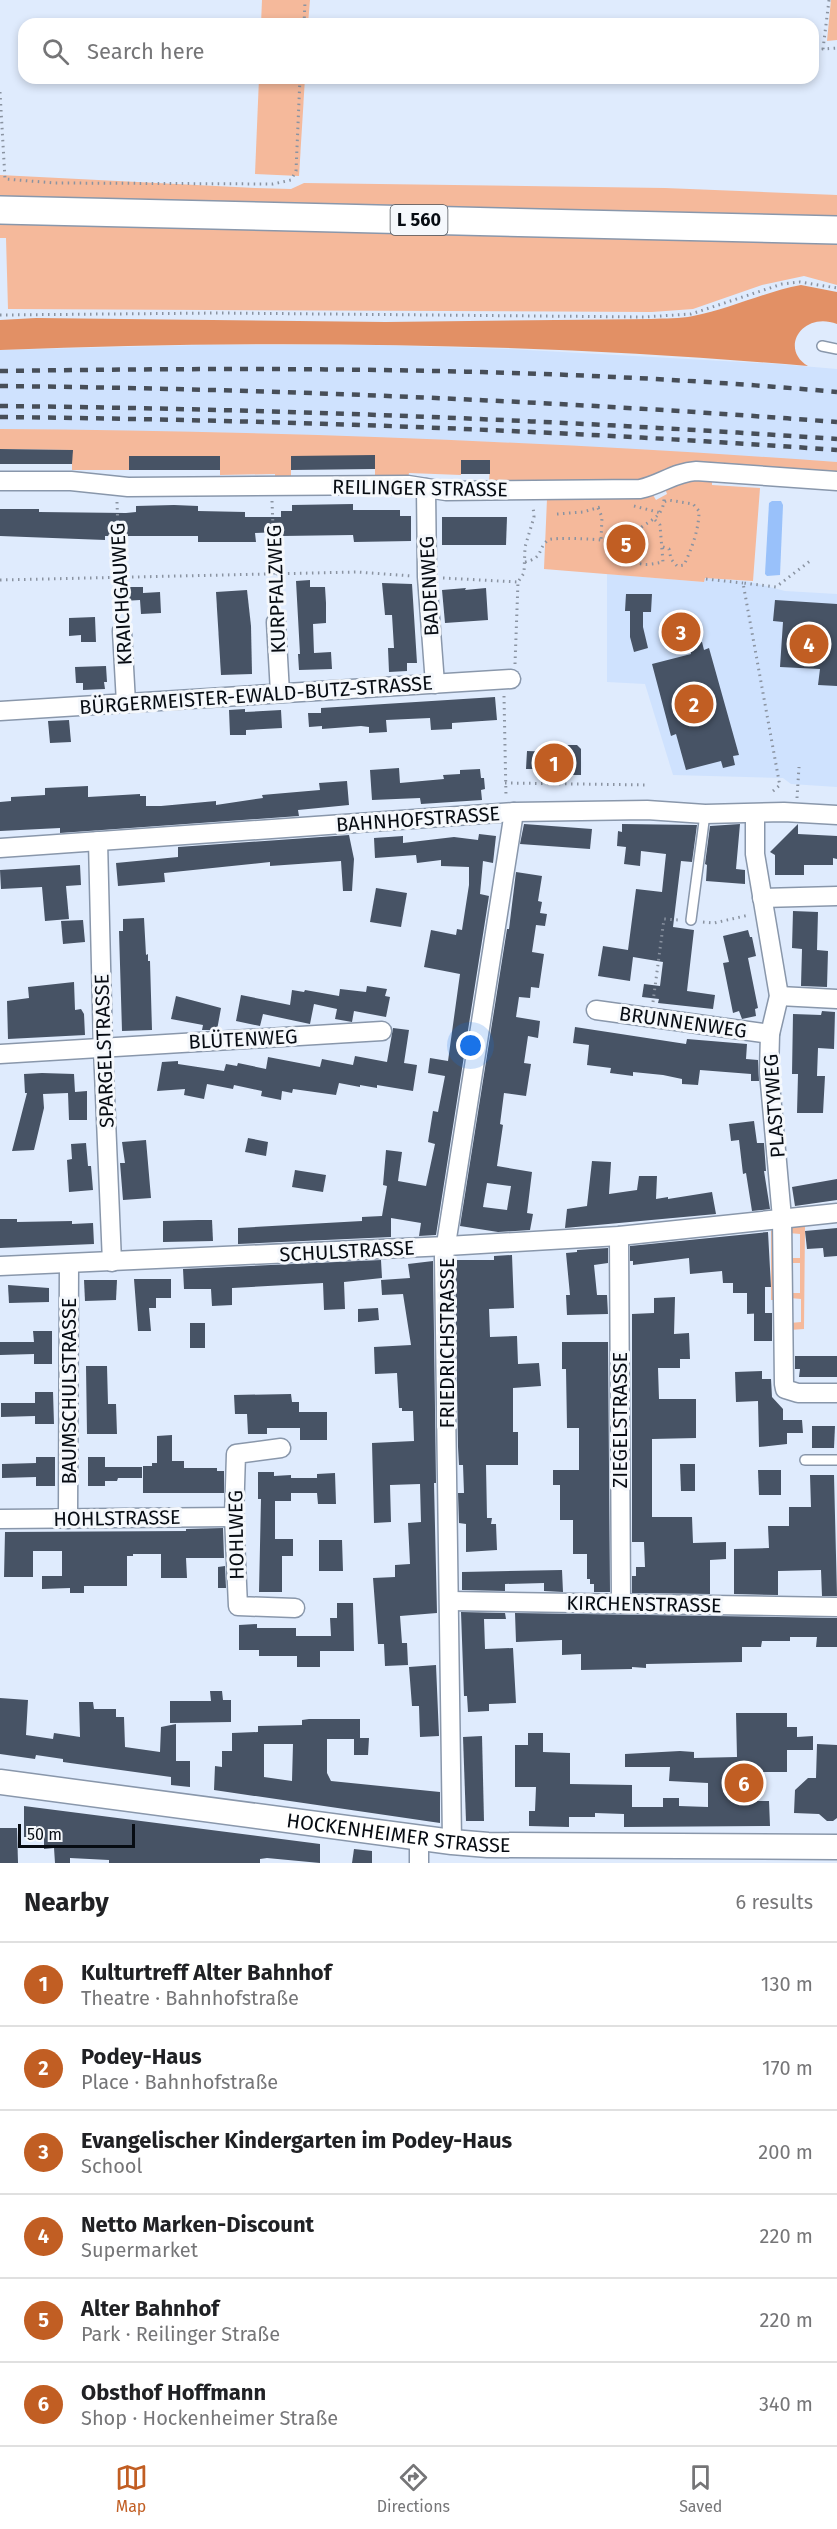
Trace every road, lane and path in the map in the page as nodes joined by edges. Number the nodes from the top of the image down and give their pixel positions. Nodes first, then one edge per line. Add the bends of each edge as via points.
1 (829, 0) edge
2 (305, 2) dead end
3 (304, 18) edge
4 (837, 48) edge
5 (300, 84) edge
6 (0, 92) edge
7 (0, 210) edge
8 (837, 230) edge
9 (837, 288) edge
10 (0, 315) edge
11 (822, 345) dead end
12 (837, 349) edge
13 (0, 481) edge
14 (837, 481) edge
15 (117, 485) junction
16 (272, 486) junction
17 (426, 488) junction
18 (532, 489) junction
19 (664, 495) dead end
20 (664, 502) junction
21 (603, 506) dead end
22 (630, 506) dead end
23 (598, 508) junction
24 (661, 513) junction
25 (557, 514) dead end
26 (655, 520) junction
27 (601, 540) junction
28 (629, 545) junction
29 (663, 547) junction
30 (810, 561) dead end
31 (525, 562) junction
32 (275, 574) junction
33 (427, 577) junction
34 (119, 578) junction
35 (706, 579) dead end
36 (0, 580) edge
37 (518, 582) junction
38 (743, 583) junction
39 (276, 622) joint
40 (122, 631) joint
41 (507, 679) junction
42 (435, 684) junction
43 (280, 693) junction
44 (126, 703) junction
45 (0, 711) edge
46 (799, 767) dead end
47 (505, 783) junction
48 (649, 785) dead end
49 (773, 791) dead end
50 (797, 800) dead end
51 (514, 812) junction
52 (705, 814) junction
53 (755, 814) junction
54 (837, 815) edge
55 (98, 841) junction
56 (0, 848) edge
57 (837, 896) edge
58 (764, 905) junction
59 (691, 920) junction
60 (779, 996) junction
61 (837, 999) edge
62 (596, 1010) dead end
63 (651, 1019) junction
64 (382, 1031) dead end
65 (770, 1034) junction
66 (103, 1048) junction
67 (0, 1054) edge
68 (837, 1213) edge
69 (782, 1218) junction
70 (619, 1236) junction
71 (447, 1246) junction
72 (112, 1262) junction
73 (69, 1264) junction
74 (0, 1266) edge
75 (837, 1393) edge
76 (281, 1448) dead end
77 (805, 1460) dead end
78 (837, 1460) edge
79 (234, 1517) junction
80 (0, 1519) edge
81 (69, 1519) junction
82 (450, 1601) junction
83 (621, 1604) junction
84 (837, 1607) edge
85 (295, 1608) dead end
86 (0, 1782) edge
87 (419, 1838) junction
88 (452, 1842) junction
89 (837, 1847) edge
90 (419, 1863) edge

1 - 4 path via 823,49
2 - 3 path
5 - 6 path via 296,171 291,180 273,184 55,183 5,179
7 - 8 main road, L 560
9 - 10 path via 800,282 782,284 691,315 644,317
11 - 12 lane
13 - 15 street, REILINGER STRASSE
14 - 18 street, REILINGER STRASSE via 696,471 674,474 640,489
15 - 16 street, REILINGER STRASSE
15 - 34 path, KRAICHGAUWEG
16 - 17 street, REILINGER STRASSE
16 - 32 path, KURPFALZWEG
17 - 18 street, REILINGER STRASSE
17 - 33 street, BADENWEG
18 - 31 path via 534,517
19 - 20 path
20 - 24 path
20 - 29 path via 693,504 699,511 699,527 684,565 677,566 670,559 669,549
21 - 23 path
22 - 24 path
23 - 25 path
23 - 27 path via 602,517
24 - 26 path
26 - 28 path via 642,525
26 - 29 path via 660,525
27 - 28 path
27 - 31 path via 554,538 538,557
28 - 29 path via 630,558 645,566 663,562
30 - 38 path via 776,587
31 - 37 path
32 - 33 path via 357,572
32 - 34 path
32 - 39 path, KURPFALZWEG
33 - 37 path
33 - 42 street, BADENWEG
34 - 36 path
34 - 40 path, KRAICHGAUWEG
35 - 38 path
37 - 41 path via 517,660
38 - 49 path via 780,781
39 - 43 street, KURPFALZWEG
40 - 44 street, KRAICHGAUWEG
41 - 42 street, BÜRGERMEISTER-EWALD-BUTZ-STRASSE
41 - 47 path
42 - 43 street, BÜRGERMEISTER-EWALD-BUTZ-STRASSE
43 - 44 street, BÜRGERMEISTER-EWALD-BUTZ-STRASSE
44 - 45 street, BÜRGERMEISTER-EWALD-BUTZ-STRASSE
46 - 50 path
47 - 48 path
47 - 51 path via 508,804
51 - 52 street, BAHNHOFSTRASSE via 647,810
51 - 55 street, BAHNHOFSTRASSE
51 - 71 street, FRIEDRICHSTRASSE
52 - 53 street, BAHNHOFSTRASSE
52 - 59 lane
53 - 54 street, BAHNHOFSTRASSE
53 - 58 street, PLASTYWEG via 755,854
55 - 56 street, BAHNHOFSTRASSE
55 - 66 street, SPARGELSTRASSE
57 - 58 street
58 - 59 path via 714,924
58 - 60 street, PLASTYWEG
59 - 63 path via 664,919
60 - 61 street
60 - 65 street, PLASTYWEG
62 - 63 street, BRUNNENWEG
63 - 65 street, BRUNNENWEG
64 - 66 street, BLÜTENWEG
65 - 69 street, PLASTYWEG via 769,1072
66 - 67 street, BLÜTENWEG
66 - 72 street, SPARGELSTRASSE
68 - 69 street, SCHULSTRASSE
69 - 70 street, SCHULSTRASSE
69 - 75 street, PLASTYWEG via 785,1389
70 - 71 street, SCHULSTRASSE
70 - 83 street, ZIEGELSTRASSE
71 - 72 street, SCHULSTRASSE
71 - 82 street, FRIEDRICHSTRASSE via 444,1257
72 - 73 street, SCHULSTRASSE
73 - 74 street, SCHULSTRASSE
73 - 81 street, BAUMSCHULSTRASSE
76 - 79 street, HOHLWEG via 236,1454
77 - 78 lane
79 - 81 street, HOHLSTRASSE
79 - 85 street, HOHLWEG via 238,1606
80 - 81 street, HOHLSTRASSE
82 - 83 street, KIRCHENSTRASSE
82 - 88 street, FRIEDRICHSTRASSE
83 - 84 street, KIRCHENSTRASSE
86 - 87 street, HOCKENHEIMER STRASSE
87 - 88 street, HOCKENHEIMER STRASSE
87 - 90 street
88 - 89 street, HOCKENHEIMER STRASSE

